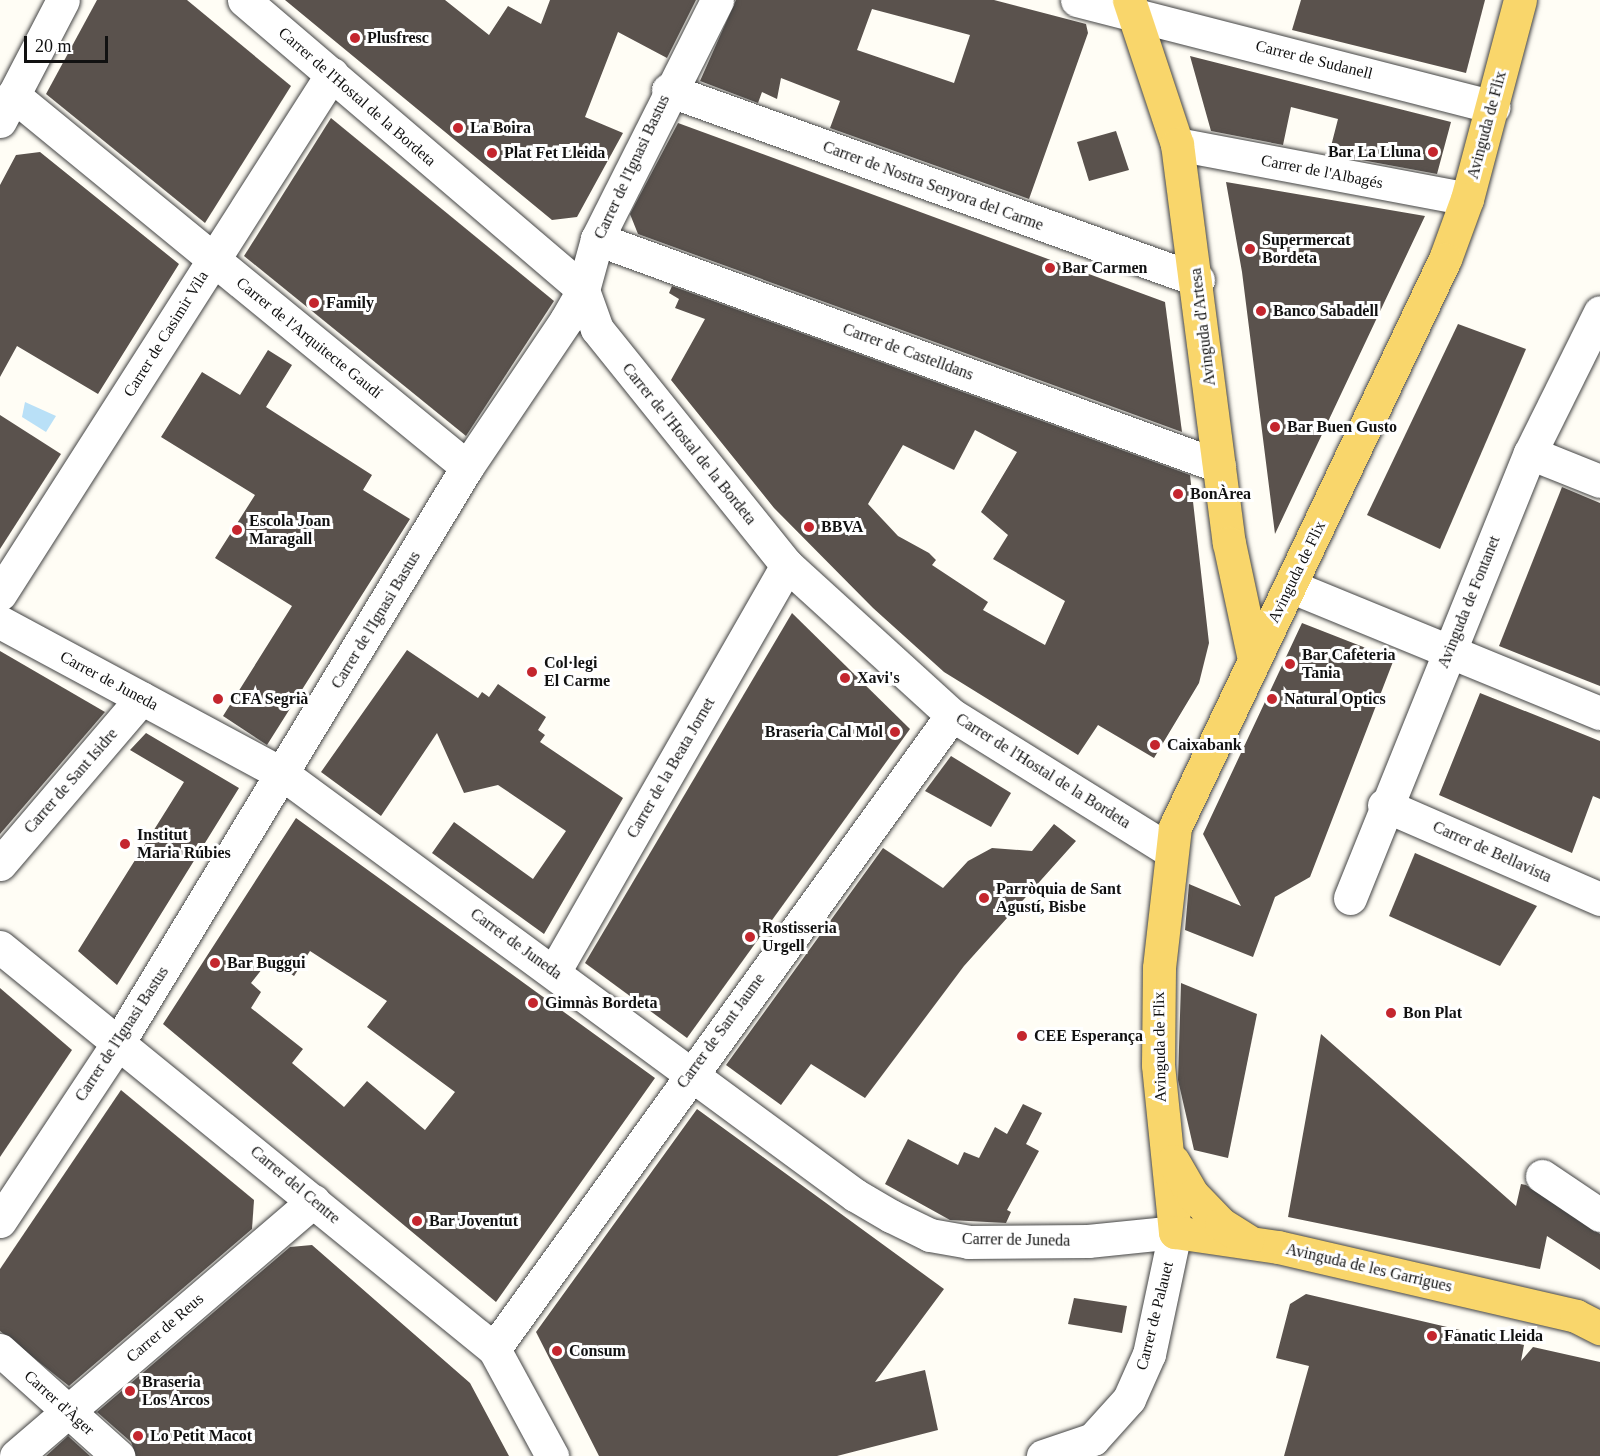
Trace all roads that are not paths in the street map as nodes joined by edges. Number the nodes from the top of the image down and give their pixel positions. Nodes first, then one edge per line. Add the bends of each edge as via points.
1 (63, 0) edge
2 (244, 0) edge
3 (717, 0) edge
4 (1077, 0) edge
5 (1520, 0) edge
6 (1131, 8) edge
7 (332, 74) junction
8 (669, 90) junction
9 (1493, 107) junction
10 (7, 108) edge
11 (1177, 144) junction
12 (1467, 200) junction
13 (597, 239) junction
14 (213, 260) junction
15 (1198, 280) junction
16 (583, 291) junction
17 (1600, 312) edge
18 (1530, 453) junction
19 (1219, 466) junction
20 (467, 467) junction
21 (1600, 481) edge
22 (787, 565) junction
23 (1290, 586) junction
24 (0, 594) edge
25 (0, 622) edge
26 (1449, 653) junction
27 (1254, 660) junction
28 (142, 698) junction
29 (1600, 713) edge
30 (952, 715) junction
31 (284, 775) junction
32 (1384, 805) junction
33 (1170, 850) junction
34 (0, 864) edge
35 (1350, 898) dead end
36 (1600, 899) edge
37 (0, 947) edge
38 (554, 972) junction
39 (120, 1040) junction
40 (692, 1072) junction
41 (1171, 1157) junction
42 (1542, 1176) dead end
43 (314, 1201) junction
44 (1600, 1215) edge
45 (0, 1221) edge
46 (1175, 1232) junction
47 (1252, 1244) junction
48 (1600, 1328) edge
49 (494, 1349) junction
50 (0, 1350) edge
51 (67, 1412) junction
52 (16, 1456) edge
53 (118, 1456) edge
54 (552, 1456) edge
55 (1043, 1456) edge

1 - 10 street
2 - 7 street, Carrer de l'Hostal de la Bordeta
3 - 8 street, Carrer de l'Ignasi Bastus
4 - 6 street, Carrer de Sudanell
5 - 9 main road, Avinguda de Flix
6 - 9 street, Carrer de Sudanell
6 - 11 main road, Avinguda d'Artesa
7 - 14 street, Carrer de Casimir Vila
7 - 16 street, Carrer de l'Hostal de la Bordeta
8 - 13 street, Carrer de l'Ignasi Bastus
8 - 15 street, Carrer de Nostra Senyora del Carme
9 - 12 main road, Avinguda de Flix
10 - 14 street, Carrer de l'Arquitecte Gaudí
11 - 12 street, Carrer de l'Albagés
11 - 15 main road, Avinguda d'Artesa
12 - 23 main road, Avinguda de Flix via 1445,259
13 - 16 street, Carrer de l'Ignasi Bastus
13 - 19 street, Carrer de Castelldans
14 - 20 street, Carrer de l'Arquitecte Gaudí
14 - 24 street, Carrer de Casimir Vila
15 - 19 main road, Avinguda d'Artesa
16 - 20 street, Carrer de l'Ignasi Bastus
16 - 22 street, Carrer de l'Hostal de la Bordeta via 597,329
17 - 18 street, Avinguda de Fontanet
18 - 21 street
18 - 26 street, Avinguda de Fontanet
19 - 27 main road, Avinguda d'Artesa
20 - 31 street, Carrer de l'Ignasi Bastus
22 - 30 street, Carrer de l'Hostal de la Bordeta
22 - 38 street, Carrer de la Beata Jornet
23 - 26 street
23 - 27 main road, Avinguda de Flix
25 - 28 street, Carrer de Juneda
26 - 29 street
26 - 32 street, Avinguda de Fontanet
27 - 33 main road, Avinguda de Flix via 1182,807
28 - 31 street, Carrer de Juneda
28 - 34 street, Carrer de Sant Isidre
30 - 33 street, Carrer de l'Hostal de la Bordeta
30 - 40 street, Carrer de Sant Jaume
31 - 38 street, Carrer de Juneda
31 - 39 street, Carrer de l'Ignasi Bastus
32 - 35 street, Avinguda de Fontanet
32 - 36 street, Carrer de Bellavista
33 - 41 main road, Avinguda de Flix via 1158,1065
37 - 39 street, Carrer del Centre
38 - 40 street, Carrer de Juneda
39 - 43 street, Carrer del Centre
39 - 45 street, Carrer de l'Ignasi Bastus
40 - 46 street, Carrer de Juneda via 855,1195 930,1235 968,1242 1088,1241
40 - 49 street, Carrer de Sant Jaume
41 - 46 main road, Avinguda de Flix
41 - 47 main road, Avinguda de les Garrigues via 1193,1195 1221,1224
42 - 44 street
43 - 49 street, Carrer del Centre
43 - 51 street, Carrer de Reus
46 - 47 main road
46 - 55 street, Carrer de Palauet via 1149,1354 1129,1399 1093,1439
47 - 48 main road, Avinguda de les Garrigues via 1576,1316
49 - 54 street, Carrer del Centre
50 - 51 street, Carrer d'Àger
51 - 52 street, Carrer de Reus
51 - 53 street, Carrer d'Àger

